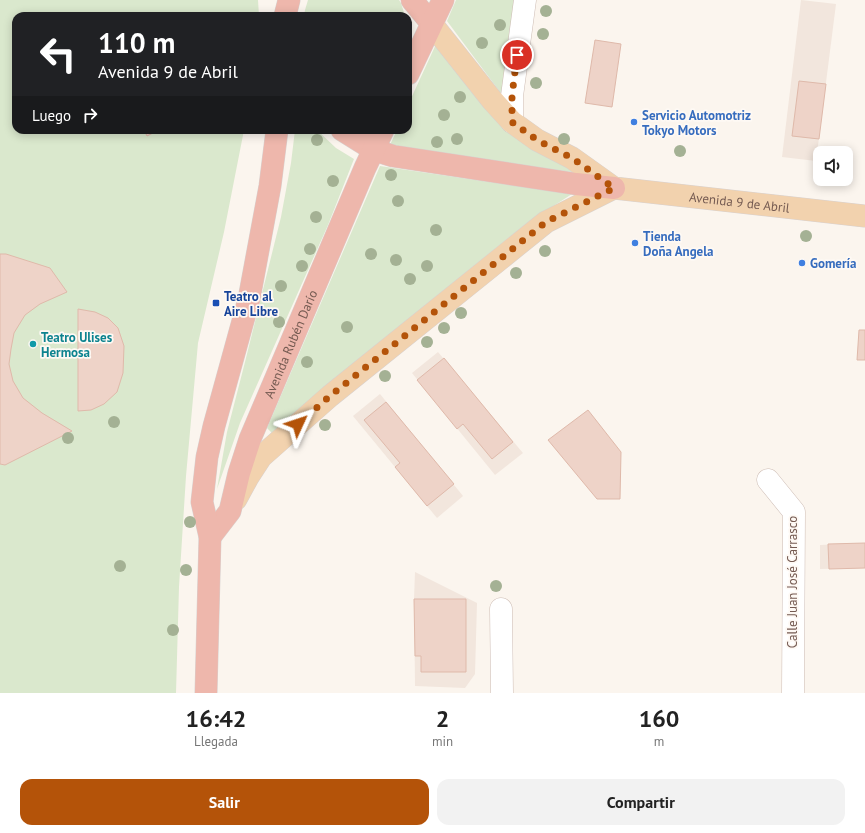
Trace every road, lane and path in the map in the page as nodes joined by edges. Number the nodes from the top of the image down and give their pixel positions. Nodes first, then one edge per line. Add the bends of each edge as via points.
1 (412, 0) edge
2 (443, 0) edge
3 (525, 0) edge
4 (431, 23) junction
5 (412, 65) edge
6 (512, 122) junction
7 (276, 134) edge
8 (348, 134) edge
9 (381, 134) edge
10 (374, 150) junction
11 (614, 188) junction
12 (865, 216) edge
13 (768, 480) dead end
14 (230, 511) junction
15 (210, 537) junction
16 (501, 610) dead end
17 (206, 693) edge
18 (502, 693) edge
19 (793, 693) edge

1 - 4 highway
2 - 4 highway
3 - 6 street via 512,96
4 - 5 highway
4 - 6 main road, Avenida 9 de Abril
6 - 11 main road, Avenida 9 de Abril via 537,140 572,158
7 - 15 highway via 270,186 249,299 207,457 202,502
8 - 10 highway
9 - 10 highway, Avenida Rubén Darío
10 - 11 highway via 400,158
10 - 14 highway, Avenida Rubén Darío via 250,439
11 - 12 main road, Avenida 9 de Abril
11 - 14 main road via 546,222 330,396 261,457
13 - 19 street, Calle Juan José Carrasco via 794,512
14 - 15 highway, Avenida Rubén Darío
15 - 17 highway
16 - 18 street

